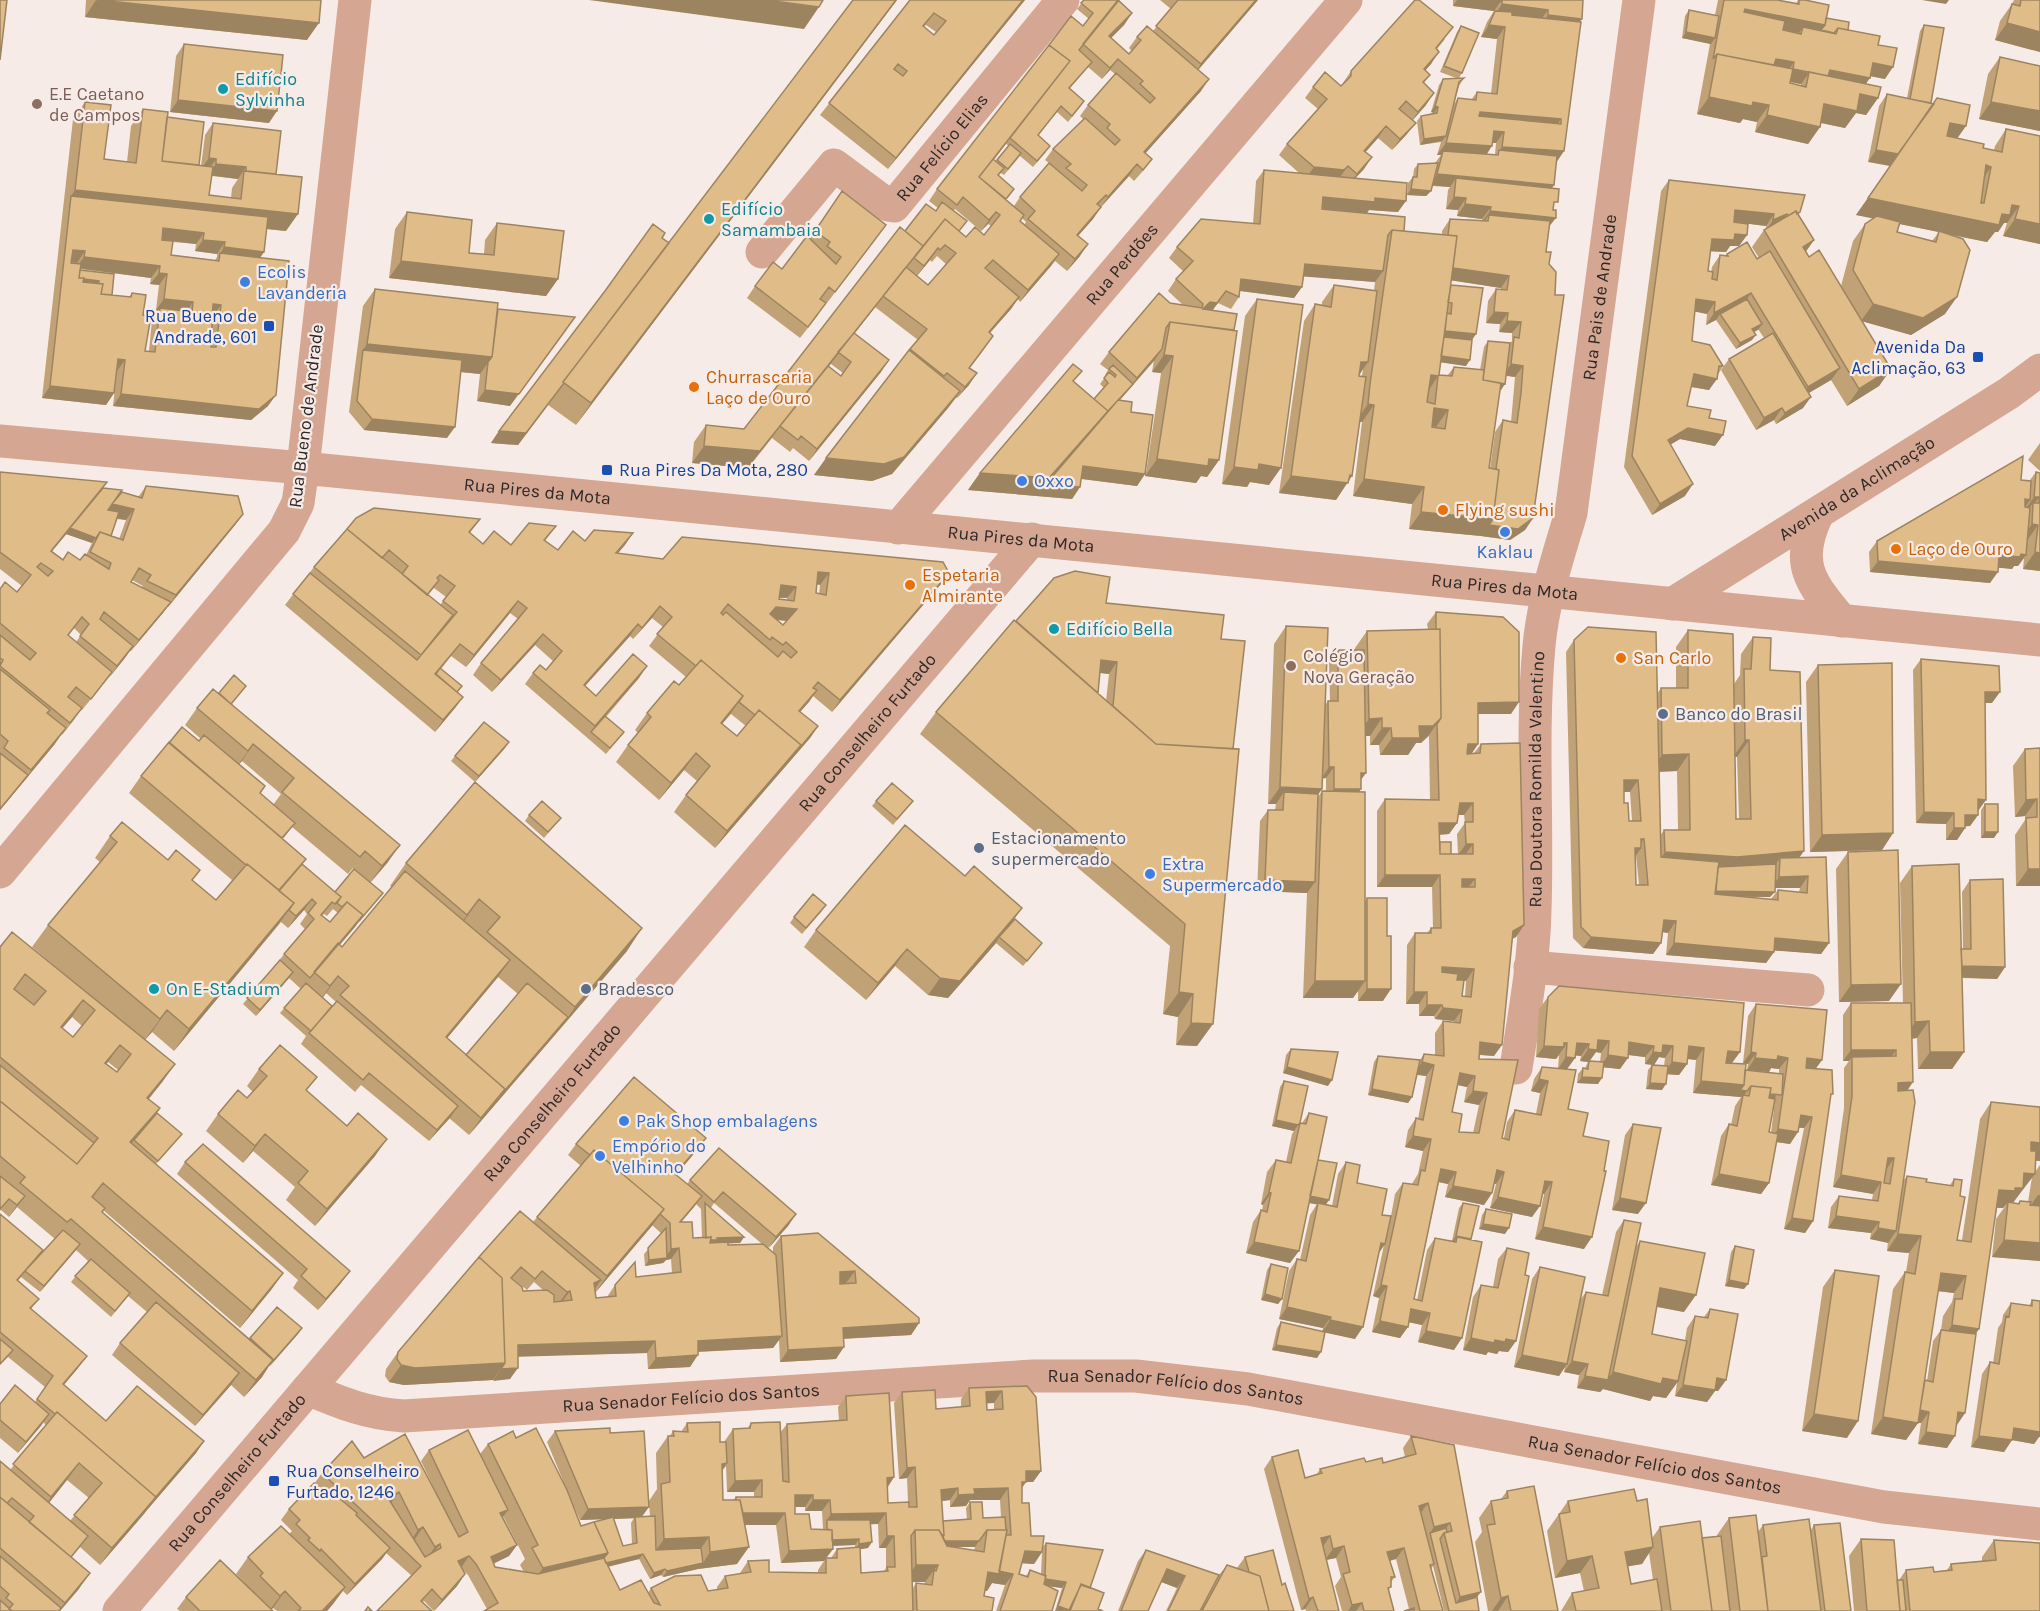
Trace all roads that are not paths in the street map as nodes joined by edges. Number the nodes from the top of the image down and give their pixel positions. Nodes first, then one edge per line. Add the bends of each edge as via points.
1 (355, 0) edge
2 (1063, 0) edge
3 (1346, 0) edge
4 (1639, 0) edge
5 (762, 252) dead end
6 (2040, 370) edge
7 (0, 441) edge
8 (303, 468) junction
9 (1816, 515) junction
10 (898, 528) junction
11 (1032, 539) junction
12 (1548, 592) junction
13 (1672, 604) junction
14 (1842, 621) junction
15 (2040, 640) edge
16 (0, 872) edge
17 (1530, 967) junction
18 (1808, 990) dead end
19 (1516, 1068) edge
20 (308, 1389) junction
21 (2040, 1524) edge
22 (121, 1610) edge

1 - 8 street, Rua Bueno de Andrade
2 - 5 street, Rua Felício Elias via 894,206 888,206 834,165
3 - 10 street, Rua Perdões
4 - 12 street, Rua Pais de Andrade via 1571,513
6 - 9 street, Avenida da Aclimação
7 - 8 street, Rua Pires da Mota
8 - 10 street, Rua Pires da Mota
8 - 16 street, Rua Bueno de Andrade via 298,502 284,531
9 - 13 street, Avenida da Aclimação
9 - 14 street via 1806,542 1806,566 1819,593
10 - 11 street, Rua Pires da Mota
11 - 12 street, Rua Pires da Mota
11 - 20 street, Rua Conselheiro Furtado
12 - 13 street, Rua Pires da Mota
12 - 17 street, Rua Doutora Romilda Valentino via 1539,645 1535,911
13 - 14 street, Rua Pires da Mota
14 - 15 street, Rua Pires da Mota
17 - 18 street
17 - 19 street, Rua Doutora Romilda Valentino
20 - 21 street, Rua Senador Felício dos Santos via 376,1415 404,1416 1033,1376 1136,1376 1248,1389 1884,1507
20 - 22 street, Rua Conselheiro Furtado

